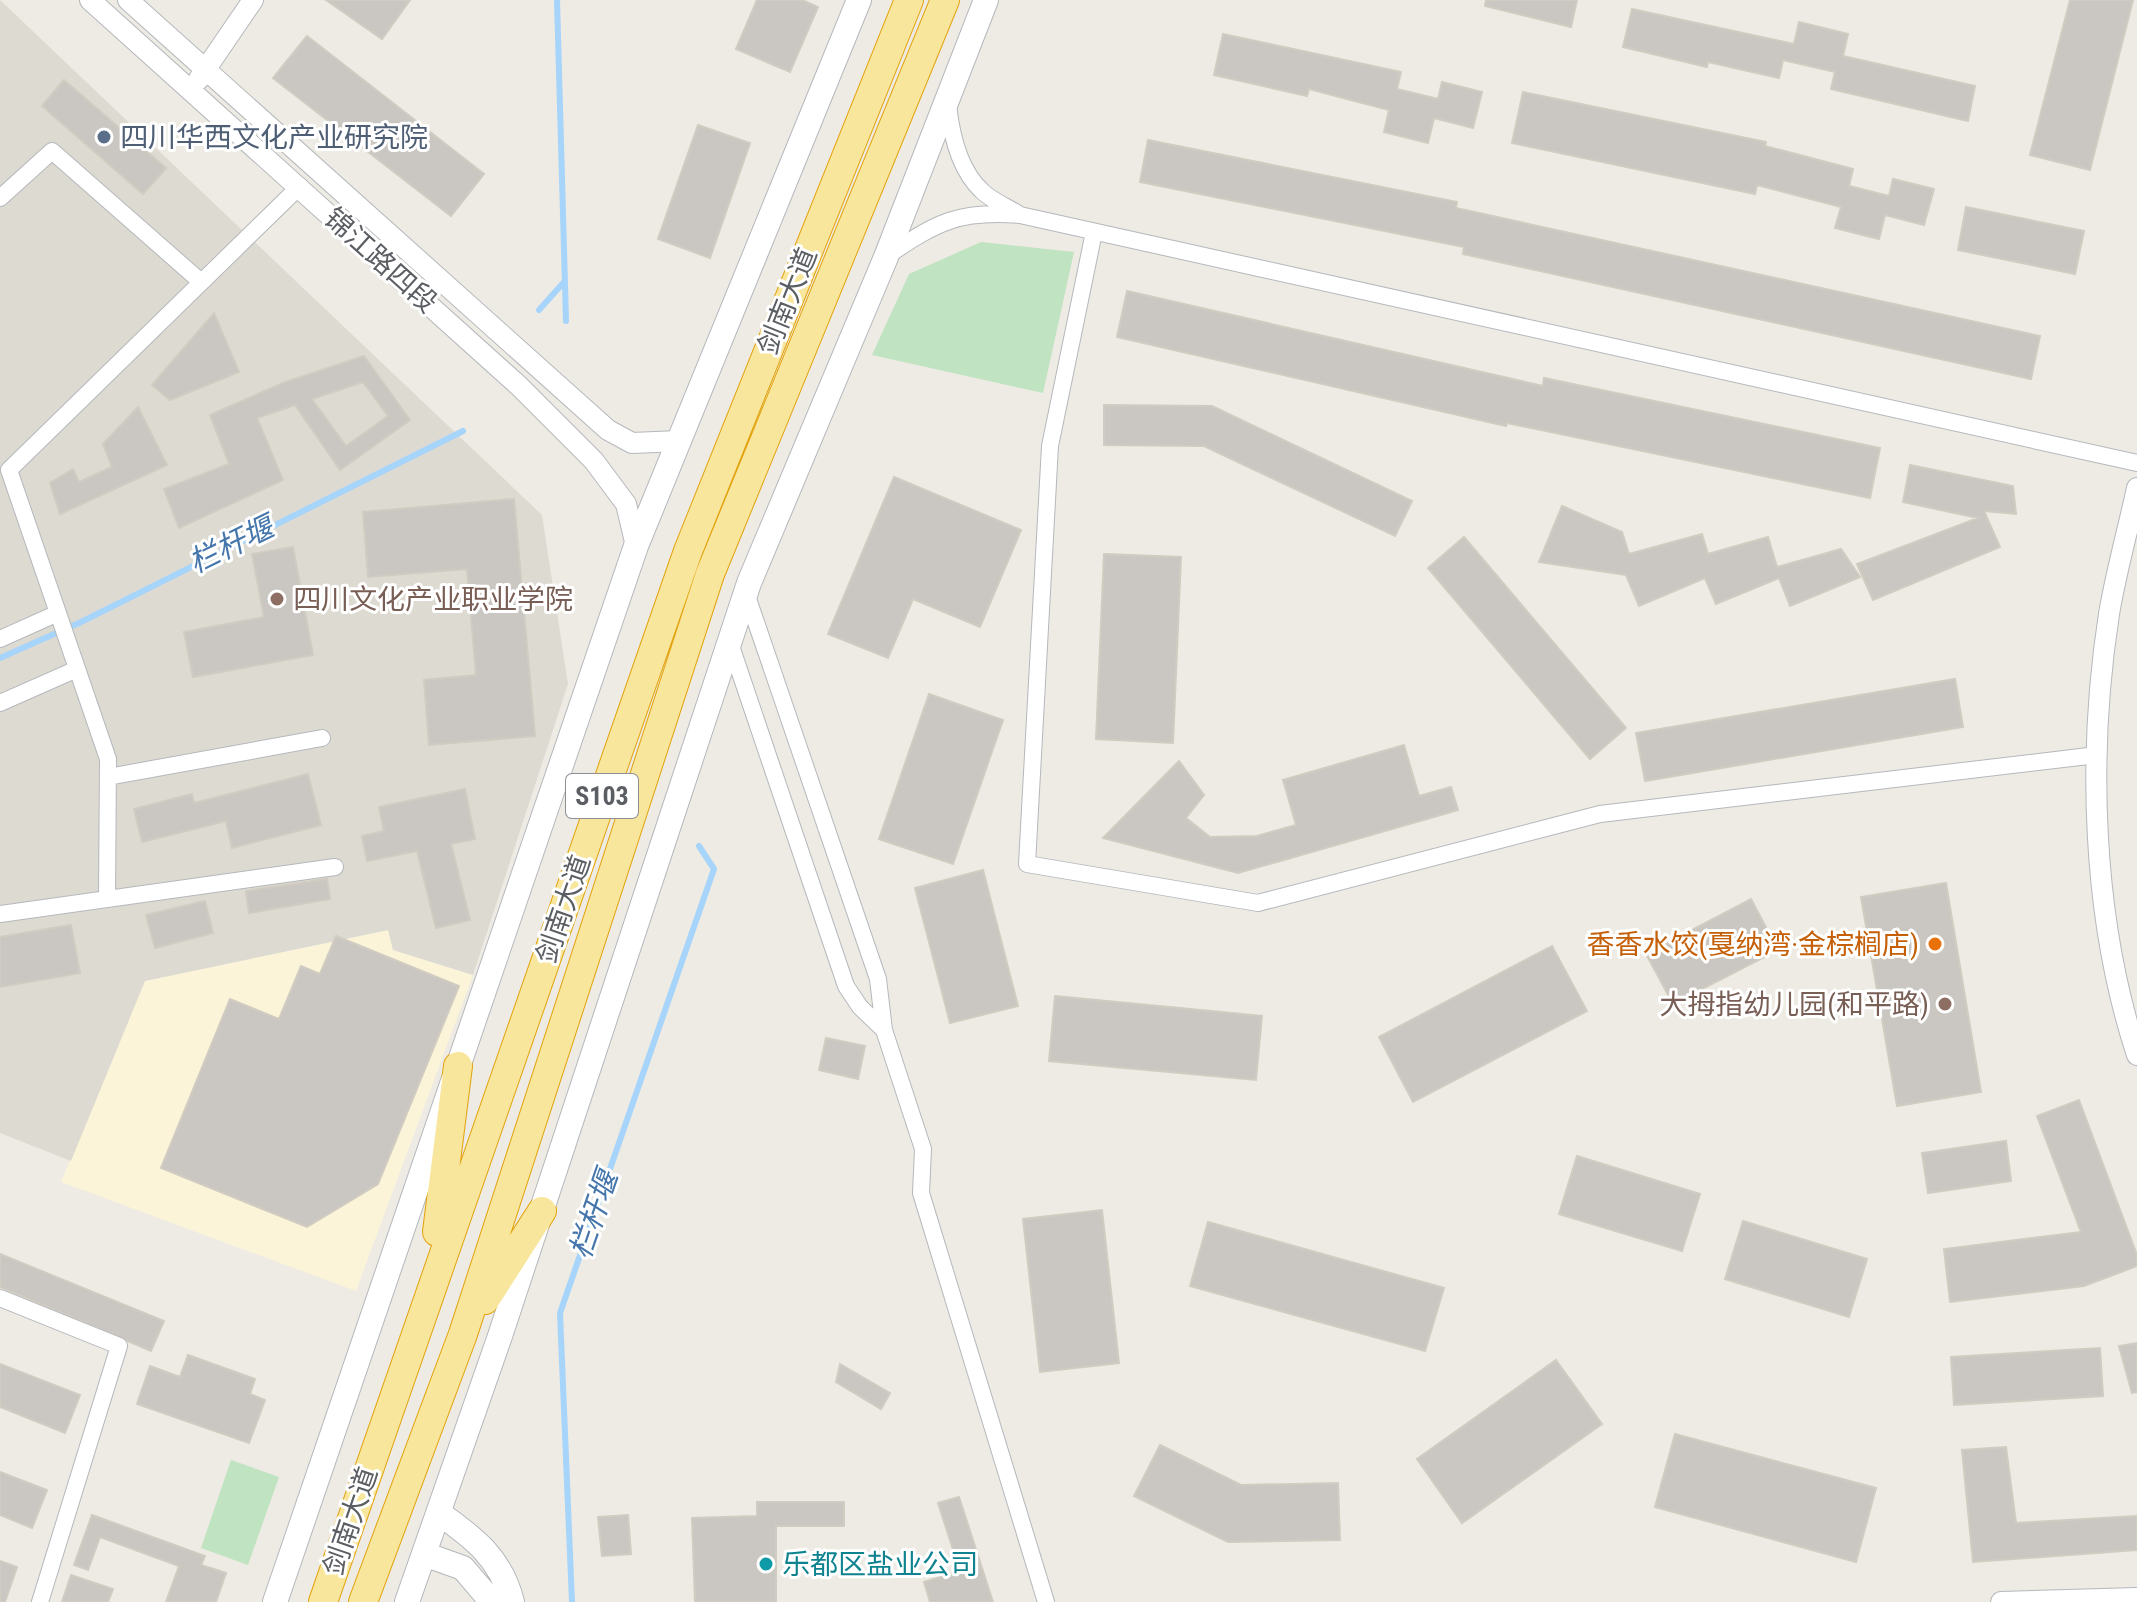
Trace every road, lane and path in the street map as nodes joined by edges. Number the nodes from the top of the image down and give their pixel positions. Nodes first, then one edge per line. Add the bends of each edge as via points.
1 (90, 0) edge
2 (128, 0) edge
3 (253, 0) edge
4 (859, 0) edge
5 (909, 0) edge
6 (986, 0) edge
7 (945, 2) edge
8 (206, 69) junction
9 (191, 88) junction
10 (947, 101) junction
11 (300, 186) junction
12 (0, 198) edge
13 (1020, 215) junction
14 (1094, 232) junction
15 (886, 257) junction
16 (200, 281) junction
17 (679, 441) junction
18 (2137, 463) edge
19 (2137, 488) edge
20 (636, 546) junction
21 (746, 593) junction
22 (59, 615) junction
23 (0, 639) edge
24 (730, 643) junction
25 (77, 669) junction
26 (0, 703) edge
27 (322, 738) dead end
28 (2097, 755) junction
29 (108, 777) junction
30 (335, 867) dead end
31 (107, 899) junction
32 (0, 914) edge
33 (884, 1030) junction
34 (2137, 1055) edge
35 (458, 1066) junction
36 (542, 1211) junction
37 (431, 1287) junction
38 (0, 1298) edge
39 (463, 1334) junction
40 (439, 1513) junction
41 (344, 1534) junction
42 (424, 1554) junction
43 (368, 1594) edge
44 (2137, 1598) edge
45 (40, 1602) edge
46 (275, 1602) edge
47 (306, 1602) edge
48 (323, 1602) edge
49 (407, 1602) edge
50 (492, 1602) edge
51 (512, 1602) edge
52 (1046, 1602) edge
53 (2001, 1602) edge

1 - 9 street, 锦江路四段
2 - 8 street, 锦江路四段
3 - 8 street
4 - 17 main road
5 - 37 highway, 剑南大道 / S103 via 688,551
6 - 10 main road
7 - 39 highway, 剑南大道 / S103 via 710,574
8 - 9 street
8 - 17 street, 锦江路四段 via 608,430 632,443
9 - 11 street, 锦江路四段
10 - 13 street via 961,160 981,191
10 - 15 main road
11 - 16 street
11 - 20 street, 锦江路四段 via 594,461 626,504
12 - 16 street via 52,151
13 - 14 street
13 - 15 street via 983,212 951,219
14 - 18 street
14 - 28 street via 1050,446 1027,864 1258,903 1600,814
15 - 21 main road
16 - 22 street via 9,470
17 - 20 main road
19 - 28 street via 2109,614
20 - 35 main road
21 - 24 main road
21 - 33 street via 878,979
22 - 23 street
22 - 25 street
24 - 33 street via 846,986
24 - 36 main road
25 - 26 street
25 - 29 street via 108,759
27 - 29 street
28 - 34 street via 2099,869
29 - 31 street
30 - 31 street
31 - 32 street
33 - 52 street via 923,1149 921,1193
35 - 37 highway
35 - 46 main road
36 - 39 highway
36 - 40 main road
37 - 41 highway, 剑南大道 / S103
38 - 45 street via 119,1346
39 - 43 highway, 剑南大道 / S103
40 - 42 main road
40 - 51 main road via 466,1532 505,1574
41 - 47 highway
41 - 48 highway, 剑南大道 / S103
42 - 49 main road
42 - 50 main road via 463,1568
44 - 53 street

